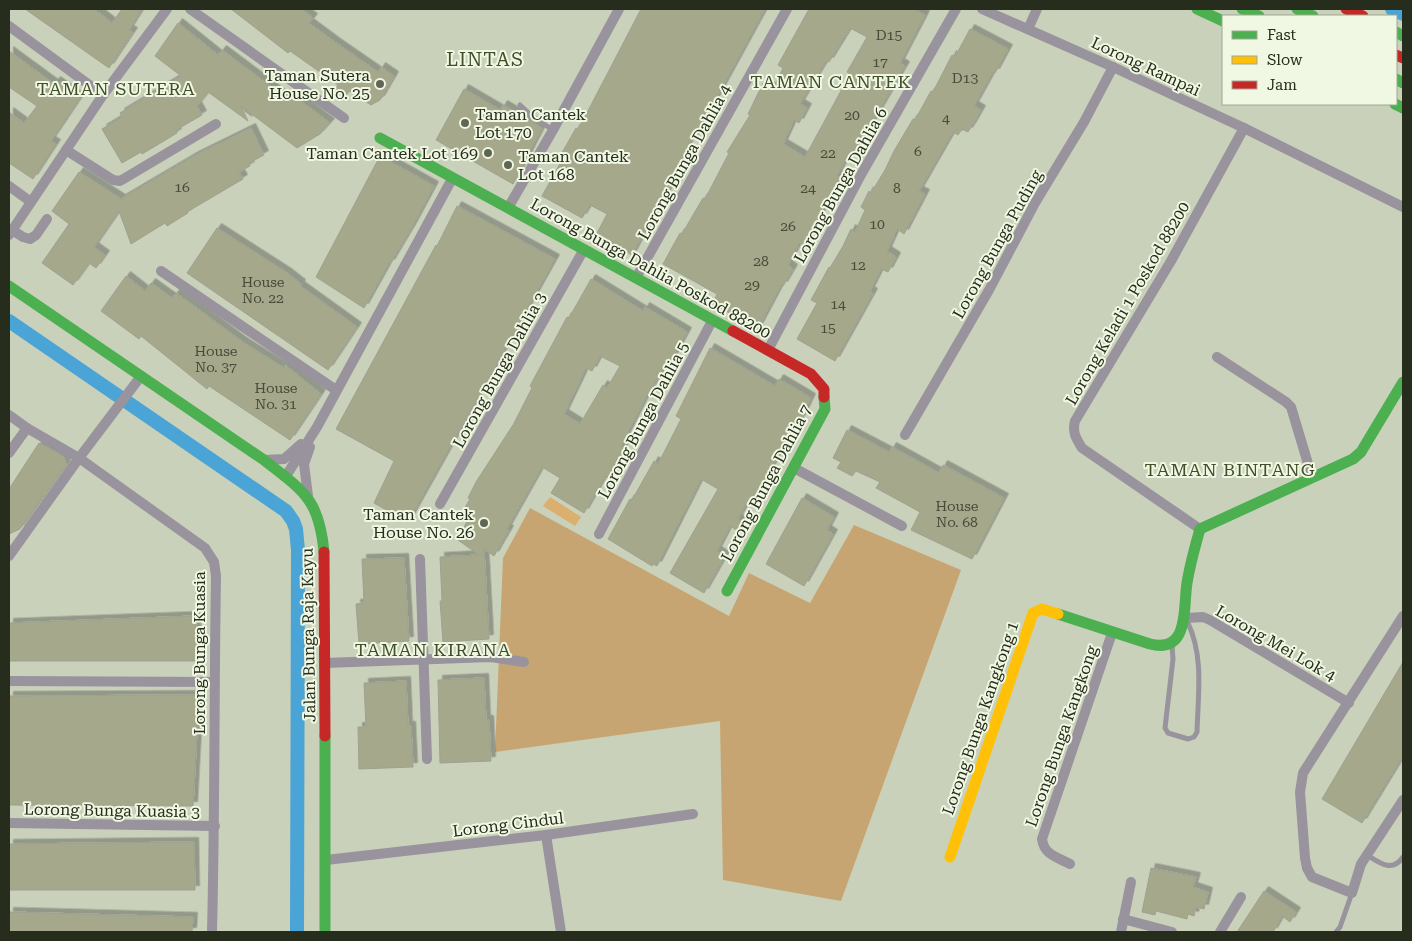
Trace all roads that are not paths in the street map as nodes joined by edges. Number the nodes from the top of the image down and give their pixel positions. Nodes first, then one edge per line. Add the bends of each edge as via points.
1 (167, 9) edge
2 (190, 9) edge
3 (619, 9) edge
4 (787, 9) edge
5 (956, 9) edge
6 (982, 9) edge
7 (1037, 9) edge
8 (1197, 9) edge
9 (1242, 9) edge
10 (1296, 9) edge
11 (1346, 9) edge
12 (1257, 15) edge
13 (1311, 15) edge
14 (1361, 15) edge
15 (1222, 21) edge
16 (9, 26) edge
17 (1028, 29) junction
18 (1113, 67) junction
19 (103, 95) junction
20 (520, 105) dead end
21 (344, 118) dead end
22 (216, 124) dead end
23 (1244, 128) junction
24 (553, 130) junction
25 (380, 138) dead end
26 (66, 150) junction
27 (452, 179) junction
28 (9, 186) edge
29 (31, 202) junction
30 (1403, 207) edge
31 (508, 208) junction
32 (47, 218) dead end
33 (10, 232) edge
34 (584, 250) junction
35 (161, 271) dead end
36 (636, 278) junction
37 (9, 286) edge
38 (712, 320) junction
39 (768, 350) junction
40 (1217, 357) dead end
41 (141, 376) junction
42 (1403, 382) edge
43 (824, 389) joint
44 (336, 390) junction
45 (9, 415) edge
46 (317, 427) junction
47 (27, 428) junction
48 (905, 435) dead end
49 (9, 452) edge
50 (79, 458) junction
51 (264, 460) junction
52 (794, 468) junction
53 (286, 476) junction
54 (1312, 477) junction
55 (308, 498) junction
56 (440, 504) dead end
57 (902, 526) dead end
58 (1200, 528) junction
59 (599, 534) dead end
60 (9, 556) edge
61 (420, 558) dead end
62 (727, 591) dead end
63 (1403, 616) edge
64 (1186, 618) junction
65 (1112, 632) junction
66 (1172, 643) junction
67 (424, 660) junction
68 (524, 662) dead end
69 (325, 663) junction
70 (9, 681) edge
71 (214, 682) junction
72 (1349, 703) junction
73 (427, 759) dead end
74 (1403, 800) edge
75 (693, 814) dead end
76 (9, 823) edge
77 (214, 826) junction
78 (546, 835) junction
79 (1367, 854) junction
80 (950, 857) dead end
81 (1403, 857) edge
82 (326, 860) junction
83 (1070, 864) dead end
84 (1131, 882) dead end
85 (1352, 893) junction
86 (1242, 897) dead end
87 (1123, 919) junction
88 (212, 932) edge
89 (325, 932) edge
90 (561, 932) edge
91 (1120, 932) edge
92 (1172, 932) edge
93 (1220, 932) edge
94 (1336, 932) edge

1 - 19 street
2 - 21 street
3 - 24 street
4 - 36 street, Lorong Bunga Dahlia 4
5 - 39 street, Lorong Bunga Dahlia 6 via 862,173
6 - 17 street, Lorong Rampai
7 - 17 street
8 - 15 main road
9 - 12 main road
10 - 13 main road
11 - 14 main road
16 - 19 street
17 - 18 street, Lorong Rampai
18 - 23 street, Lorong Rampai
18 - 48 street, Lorong Bunga Puding
19 - 26 street
20 - 24 lane
22 - 26 street via 120,181 113,180
23 - 30 street, Lorong Rampai
23 - 58 street, Lorong Keladi 1 Poskod 88200 via 1073,428 1082,448
24 - 31 street
25 - 27 main road, Lorong Bunga Dahlia Poskod 88200
26 - 29 street
27 - 31 main road, Lorong Bunga Dahlia Poskod 88200
27 - 44 street
28 - 29 street
29 - 33 street
31 - 34 main road, Lorong Bunga Dahlia Poskod 88200
32 - 33 street via 30,239
34 - 36 main road, Lorong Bunga Dahlia Poskod 88200
34 - 56 street, Lorong Bunga Dahlia 3
35 - 44 street
36 - 38 main road, Lorong Bunga Dahlia Poskod 88200
37 - 41 main road, Jalan Bunga Raja Kayu
38 - 39 main road, Lorong Bunga Dahlia Poskod 88200
38 - 59 street, Lorong Bunga Dahlia 5
39 - 43 main road, Lorong Bunga Dahlia Poskod 88200 via 812,374
40 - 54 street via 1291,407
41 - 50 street
41 - 51 main road, Jalan Bunga Raja Kayu
42 - 54 main road via 1361,452 1344,464
43 - 52 main road, Lorong Bunga Dahlia 7 via 825,410
44 - 46 street
45 - 47 street, Lorong Bunga Kuasia
46 - 51 street via 296,451 284,459
46 - 53 street
46 - 55 street via 304,464
47 - 49 street
47 - 50 street, Lorong Bunga Kuasia
50 - 60 street
50 - 71 street, Lorong Bunga Kuasia via 205,548 214,562
51 - 53 main road, Jalan Bunga Raja Kayu
52 - 57 street
52 - 62 main road, Lorong Bunga Dahlia 7
53 - 55 main road, Jalan Bunga Raja Kayu
54 - 58 main road
55 - 69 main road, Jalan Bunga Raja Kayu via 321,527 324,548
58 - 64 main road via 1186,586
61 - 67 street
63 - 72 street
64 - 66 main road
64 - 66 lane via 1198,659 1197,732 1188,739 1168,734 1165,728 1174,659
64 - 72 street, Lorong Mei Lok 4 via 1210,620
65 - 66 main road, Lorong Bunga Kangkong 1 via 1158,646
65 - 80 main road, Lorong Bunga Kangkong 1 via 1042,609 1033,613
65 - 83 street, Lorong Bunga Kangkong via 1042,839 1047,852
67 - 68 street via 491,657
67 - 69 street
67 - 73 street
69 - 82 main road, Jalan Bunga Raja Kayu
70 - 71 street
71 - 77 street, Lorong Bunga Kuasia
72 - 85 street via 1303,773 1300,792 1307,868 1320,882
74 - 79 street
75 - 78 street, Lorong Cindul
76 - 77 street, Lorong Bunga Kuasia 3
77 - 88 street, Lorong Bunga Kuasia
78 - 82 street, Lorong Cindul
78 - 90 street
79 - 81 lane via 1386,866 1393,866
79 - 85 street
82 - 89 main road, Jalan Bunga Raja Kayu
84 - 87 street
85 - 94 lane
86 - 93 street
87 - 91 street
87 - 92 street

